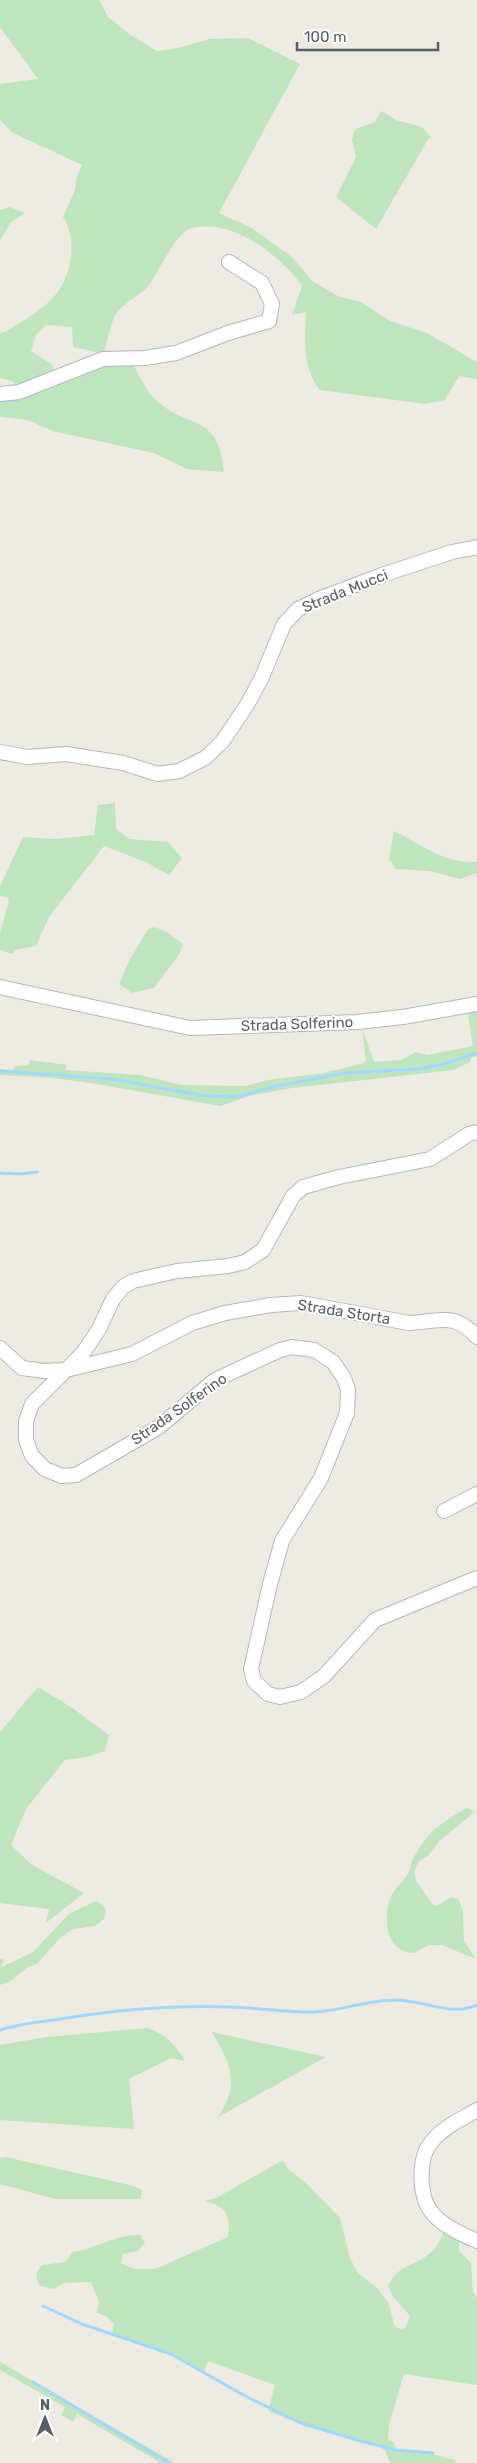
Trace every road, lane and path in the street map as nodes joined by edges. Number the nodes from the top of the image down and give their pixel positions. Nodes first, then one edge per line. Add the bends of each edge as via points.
1 (229, 262) dead end
2 (0, 394) edge
3 (477, 547) edge
4 (0, 752) edge
5 (0, 987) edge
6 (477, 1004) edge
7 (477, 1132) edge
8 (477, 1337) edge
9 (0, 1348) edge
10 (66, 1370) junction
11 (477, 1494) edge
12 (444, 1511) dead end
13 (477, 1578) edge
14 (477, 2110) edge
15 (477, 2241) edge

1 - 2 street via 262,283 272,304 269,321 176,353 103,359 19,392
3 - 4 street, Strada Mucci via 382,575 298,609 284,624 262,677 222,742 205,758 179,771 158,774 123,763 71,755 27,757
5 - 6 street, Strada Solferino via 190,1028 357,1022
7 - 10 street, Strada Solferino via 430,1159 304,1187 293,1196 263,1250 245,1262 133,1281 113,1299 84,1353
8 - 10 street, Strada Storta via 463,1324 445,1318 409,1323 301,1303 270,1305 192,1323 132,1354
9 - 10 street, Strada Storta via 22,1368
10 - 13 street, Strada Solferino via 32,1404 26,1421 26,1440 32,1456 45,1468 62,1476 89,1470 159,1427 215,1380 280,1350 314,1350 338,1368 348,1390 347,1413 321,1478 282,1541 253,1652 251,1669 254,1681 268,1694 280,1696 301,1692 324,1676 375,1620
11 - 12 street
14 - 15 street via 433,2139 425,2152 422,2169 425,2198 434,2216

